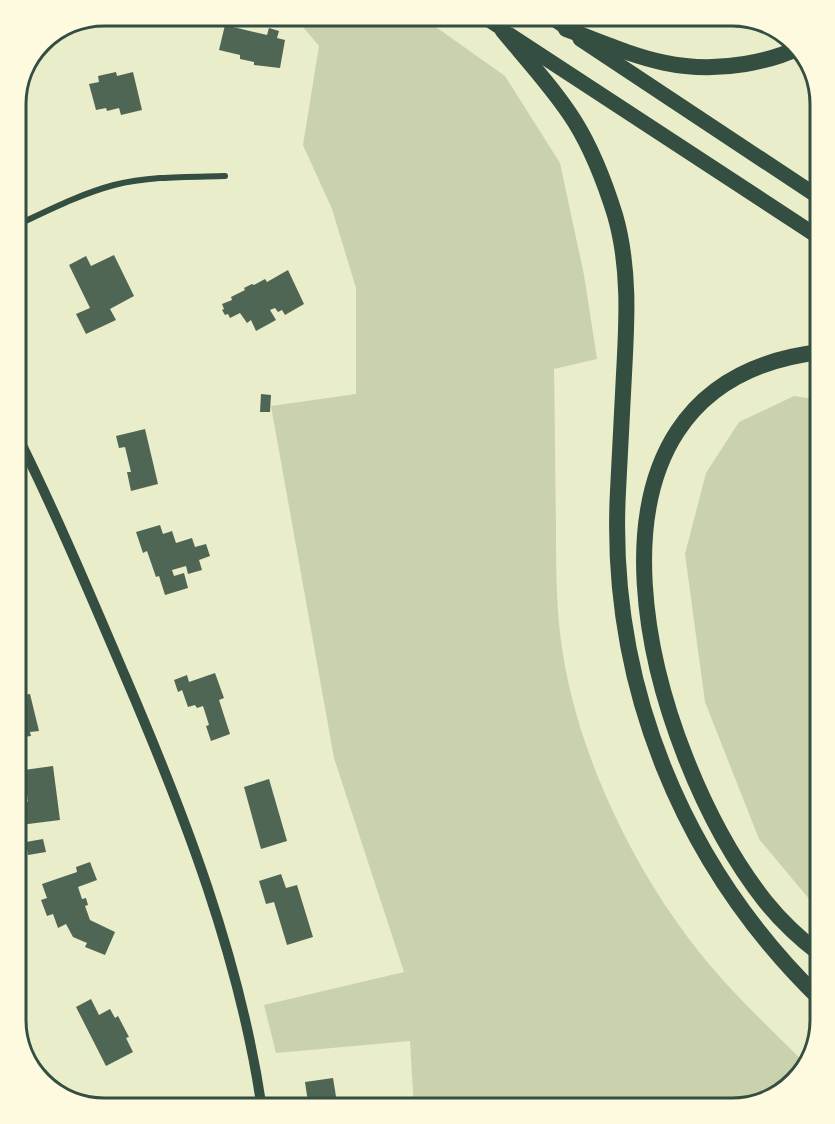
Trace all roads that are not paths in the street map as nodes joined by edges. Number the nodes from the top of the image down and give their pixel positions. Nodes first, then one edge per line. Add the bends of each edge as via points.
1 (496, 26) edge
2 (562, 26) edge
3 (566, 29) junction
4 (503, 31) junction
5 (789, 51) edge
6 (225, 176) dead end
7 (810, 191) edge
8 (26, 221) edge
9 (810, 231) edge
10 (810, 353) edge
11 (26, 453) edge
12 (810, 946) edge
13 (810, 989) edge
14 (260, 1098) edge

1 - 4 main road
2 - 3 main road
3 - 5 highway via 672,66 705,68 751,63
3 - 7 main road
4 - 9 main road
4 - 13 highway via 563,105 584,138 607,190 621,242 627,292 618,559 623,621 644,713 675,795 716,872 766,941
6 - 8 street via 151,178 114,185
10 - 12 highway via 764,363 720,387 702,402 681,427 659,466 644,540 645,597 656,664 676,734 698,788 764,899
11 - 14 street via 77,563 185,822 226,943

